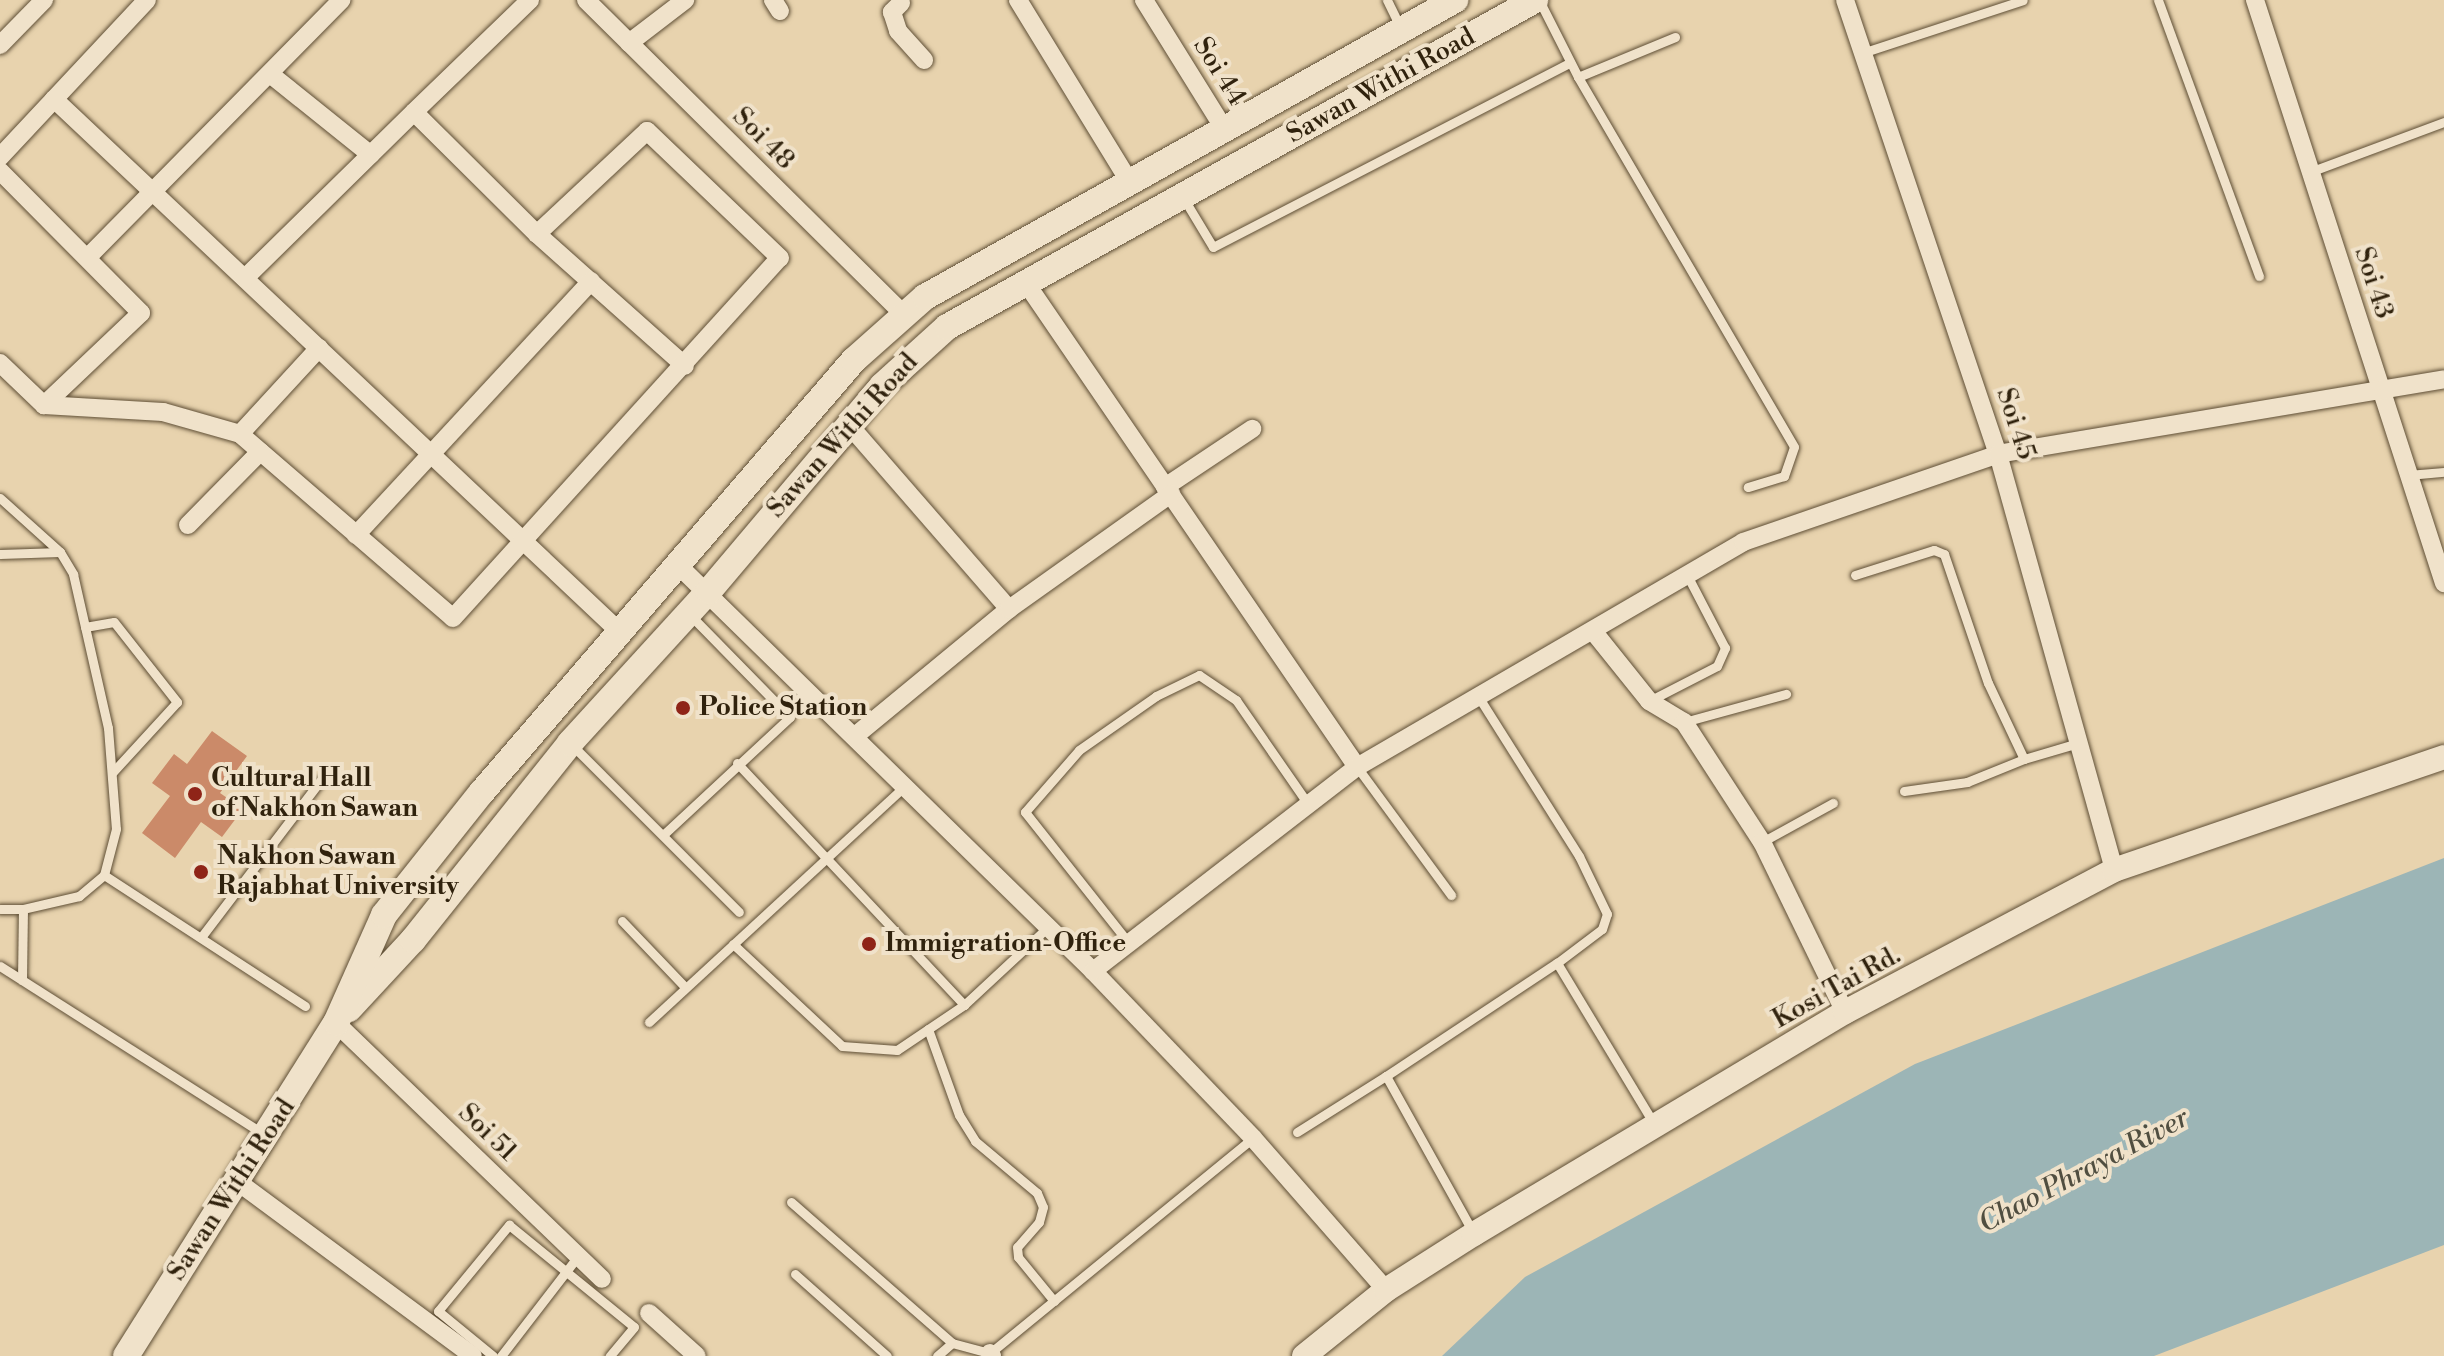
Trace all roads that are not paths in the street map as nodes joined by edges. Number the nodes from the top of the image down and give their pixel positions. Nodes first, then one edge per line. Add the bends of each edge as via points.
1 (44, 0) edge
2 (147, 0) edge
3 (341, 0) edge
4 (530, 0) edge
5 (586, 0) edge
6 (685, 0) edge
7 (1018, 0) edge
8 (1144, 0) edge
9 (1387, 0) edge
10 (1455, 0) edge
11 (1537, 0) edge
12 (1845, 0) edge
13 (2023, 0) edge
14 (2158, 0) edge
15 (2255, 0) edge
16 (903, 1) edge
17 (1401, 29) junction
18 (1675, 37) dead end
19 (629, 43) junction
20 (0, 45) edge
21 (1865, 52) junction
22 (924, 60) dead end
23 (1570, 63) junction
24 (270, 74) junction
25 (1578, 77) junction
26 (54, 99) junction
27 (414, 112) junction
28 (2444, 122) edge
29 (1225, 130) junction
30 (371, 155) junction
31 (0, 157) edge
32 (0, 171) edge
33 (2310, 172) junction
34 (1130, 183) junction
35 (153, 191) junction
36 (1182, 196) junction
37 (537, 234) junction
38 (88, 257) junction
39 (2259, 276) dead end
40 (245, 278) junction
41 (591, 281) junction
42 (1026, 283) junction
43 (904, 315) junction
44 (319, 348) junction
45 (0, 363) edge
46 (685, 366) junction
47 (2444, 379) edge
48 (2380, 387) junction
49 (44, 405) junction
50 (849, 425) junction
51 (1252, 429) dead end
52 (240, 434) junction
53 (260, 452) junction
54 (431, 454) junction
55 (1998, 454) junction
56 (2444, 472) edge
57 (2408, 475) junction
58 (1748, 487) dead end
59 (1168, 491) junction
60 (0, 498) edge
61 (188, 525) dead end
62 (356, 535) junction
63 (520, 538) junction
64 (60, 552) junction
65 (0, 554) edge
66 (680, 567) junction
67 (1687, 575) junction
68 (1855, 575) dead end
69 (2444, 583) edge
70 (709, 591) junction
71 (1009, 609) junction
72 (688, 614) junction
73 (85, 627) junction
74 (1593, 631) junction
75 (622, 634) junction
76 (1786, 694) dead end
77 (1478, 696) junction
78 (1649, 701) junction
79 (1684, 722) junction
80 (855, 736) junction
81 (570, 743) junction
82 (2078, 743) junction
83 (2444, 757) edge
84 (2024, 759) junction
85 (737, 763) junction
86 (1357, 767) junction
87 (112, 773) junction
88 (321, 780) dead end
89 (905, 786) junction
90 (1904, 791) dead end
91 (1833, 803) dead end
92 (1308, 804) junction
93 (663, 835) junction
94 (1762, 842) junction
95 (828, 860) junction
96 (2114, 870) junction
97 (104, 875) junction
98 (1451, 895) dead end
99 (0, 909) edge
100 (23, 909) junction
101 (739, 912) dead end
102 (622, 921) dead end
103 (1048, 927) junction
104 (202, 936) junction
105 (1128, 942) junction
106 (733, 944) junction
107 (1557, 963) junction
108 (0, 966) edge
109 (1093, 971) junction
110 (22, 980) junction
111 (685, 987) junction
112 (964, 1005) junction
113 (305, 1006) dead end
114 (1845, 1012) junction
115 (649, 1022) dead end
116 (336, 1023) junction
117 (928, 1029) junction
118 (1386, 1076) junction
119 (1656, 1127) junction
120 (1297, 1132) dead end
121 (269, 1137) junction
122 (1253, 1138) junction
123 (238, 1182) junction
124 (791, 1202) dead end
125 (1474, 1234) junction
126 (578, 1256) junction
127 (566, 1271) junction
128 (795, 1274) dead end
129 (602, 1279) dead end
130 (1386, 1290) junction
131 (1054, 1301) junction
132 (649, 1313) dead end
133 (952, 1343) junction
134 (687, 1353) edge
135 (991, 1355) edge
136 (127, 1356) edge
137 (473, 1356) edge
138 (493, 1356) edge
139 (501, 1356) edge
140 (610, 1356) edge
141 (887, 1356) edge
142 (937, 1356) edge
143 (1304, 1356) edge

1 - 20 street
2 - 26 street
3 - 24 street
4 - 27 street
5 - 19 street, Soi 48
6 - 19 street
7 - 34 street
8 - 29 street, Soi 44
9 - 17 lane
10 - 17 main road, Sawan Withi Road
11 - 23 lane
11 - 36 main road, Sawan Withi Road
12 - 21 street, Soi 45
13 - 21 lane
14 - 39 lane
15 - 33 street, Soi 43
16 - 22 street via 892,12 898,31
17 - 29 main road, Sawan Withi Road
18 - 25 lane
19 - 43 street, Soi 48
21 - 55 street, Soi 45
23 - 25 lane
23 - 36 lane via 1213,247
24 - 30 street
24 - 35 street
25 - 58 lane via 1794,447 1784,476
26 - 31 street
26 - 35 street
27 - 30 street
27 - 37 street
28 - 33 lane
29 - 34 main road, Sawan Withi Road
30 - 40 street
32 - 38 street
33 - 48 street, Soi 43
34 - 43 main road, Sawan Withi Road via 925,297
35 - 38 street
35 - 40 street
36 - 42 main road, Sawan Withi Road
37 - 41 street
37 - 46 street via 647,131 780,258
38 - 49 street via 141,313
40 - 44 street
41 - 46 street
41 - 54 street
42 - 50 main road, Sawan Withi Road via 947,327 882,386
42 - 59 street
43 - 66 main road, Sawan Withi Road via 854,360
44 - 52 street
44 - 54 street
45 - 49 street
46 - 63 street
47 - 48 street
48 - 55 street
48 - 57 street, Soi 43
49 - 52 street via 163,412
50 - 70 main road, Sawan Withi Road
50 - 71 street
51 - 59 street
52 - 53 street
53 - 61 street
53 - 62 street
54 - 62 street
54 - 63 street
55 - 67 street via 1743,542
55 - 82 street, Soi 45
56 - 57 lane
57 - 69 street, Soi 43
59 - 71 street
59 - 86 street
60 - 64 lane
62 - 63 street via 453,618
63 - 75 street
64 - 65 lane
64 - 73 lane via 73,574
66 - 70 street
66 - 75 main road, Sawan Withi Road
67 - 74 street
67 - 78 lane via 1725,648 1717,666
68 - 84 lane via 1934,550 1944,554 1988,683
70 - 72 main road, Sawan Withi Road
70 - 80 street
71 - 80 street
72 - 81 main road, Sawan Withi Road
72 - 85 lane via 790,717
73 - 87 lane via 108,728
73 - 87 lane via 114,622 177,702
74 - 77 street
74 - 78 street
75 - 116 main road, Sawan Withi Road via 482,792 384,915
76 - 79 lane
77 - 86 street
77 - 107 lane via 1579,856 1607,914 1602,929
78 - 79 street
79 - 94 street
80 - 89 street
81 - 93 lane
81 - 116 main road, Sawan Withi Road via 413,940
82 - 84 lane
82 - 96 street, Soi 45
83 - 96 street, Kosi Tai Rd.
84 - 90 lane via 1967,782
85 - 93 lane
85 - 95 lane
86 - 92 street
86 - 98 lane
87 - 97 lane via 116,829
88 - 104 lane
89 - 95 lane
89 - 103 street
91 - 94 lane
92 - 105 street
92 - 105 lane via 1236,700 1199,675 1156,696 1079,750 1025,812
93 - 101 lane
94 - 114 street
95 - 106 lane
95 - 112 lane
96 - 114 street, Kosi Tai Rd.
97 - 100 lane via 79,896
97 - 104 lane
99 - 100 lane
100 - 110 lane
102 - 111 lane
103 - 109 street
103 - 112 lane
104 - 113 lane
105 - 109 street
106 - 111 lane
106 - 117 lane via 842,1046 897,1050
107 - 118 lane
107 - 119 lane
108 - 110 lane
109 - 122 street
110 - 121 lane
111 - 115 lane
112 - 117 lane
114 - 119 street, Kosi Tai Rd.
116 - 121 main road, Sawan Withi Road
116 - 126 street, Soi 51
117 - 131 lane via 959,1115 975,1141 1037,1193 1043,1207 1039,1222 1017,1247 1018,1257
118 - 120 lane
118 - 125 lane
119 - 125 street, Kosi Tai Rd.
121 - 123 main road, Sawan Withi Road
122 - 130 street
122 - 131 lane
123 - 136 main road, Sawan Withi Road
123 - 137 street
124 - 133 lane
125 - 130 street, Kosi Tai Rd.
126 - 127 lane
126 - 129 street, Soi 51
127 - 138 lane via 509,1225 438,1311
127 - 139 lane
127 - 140 lane via 634,1327
128 - 141 lane
130 - 143 street, Kosi Tai Rd.
131 - 135 lane
132 - 134 street
133 - 135 lane
133 - 142 lane

